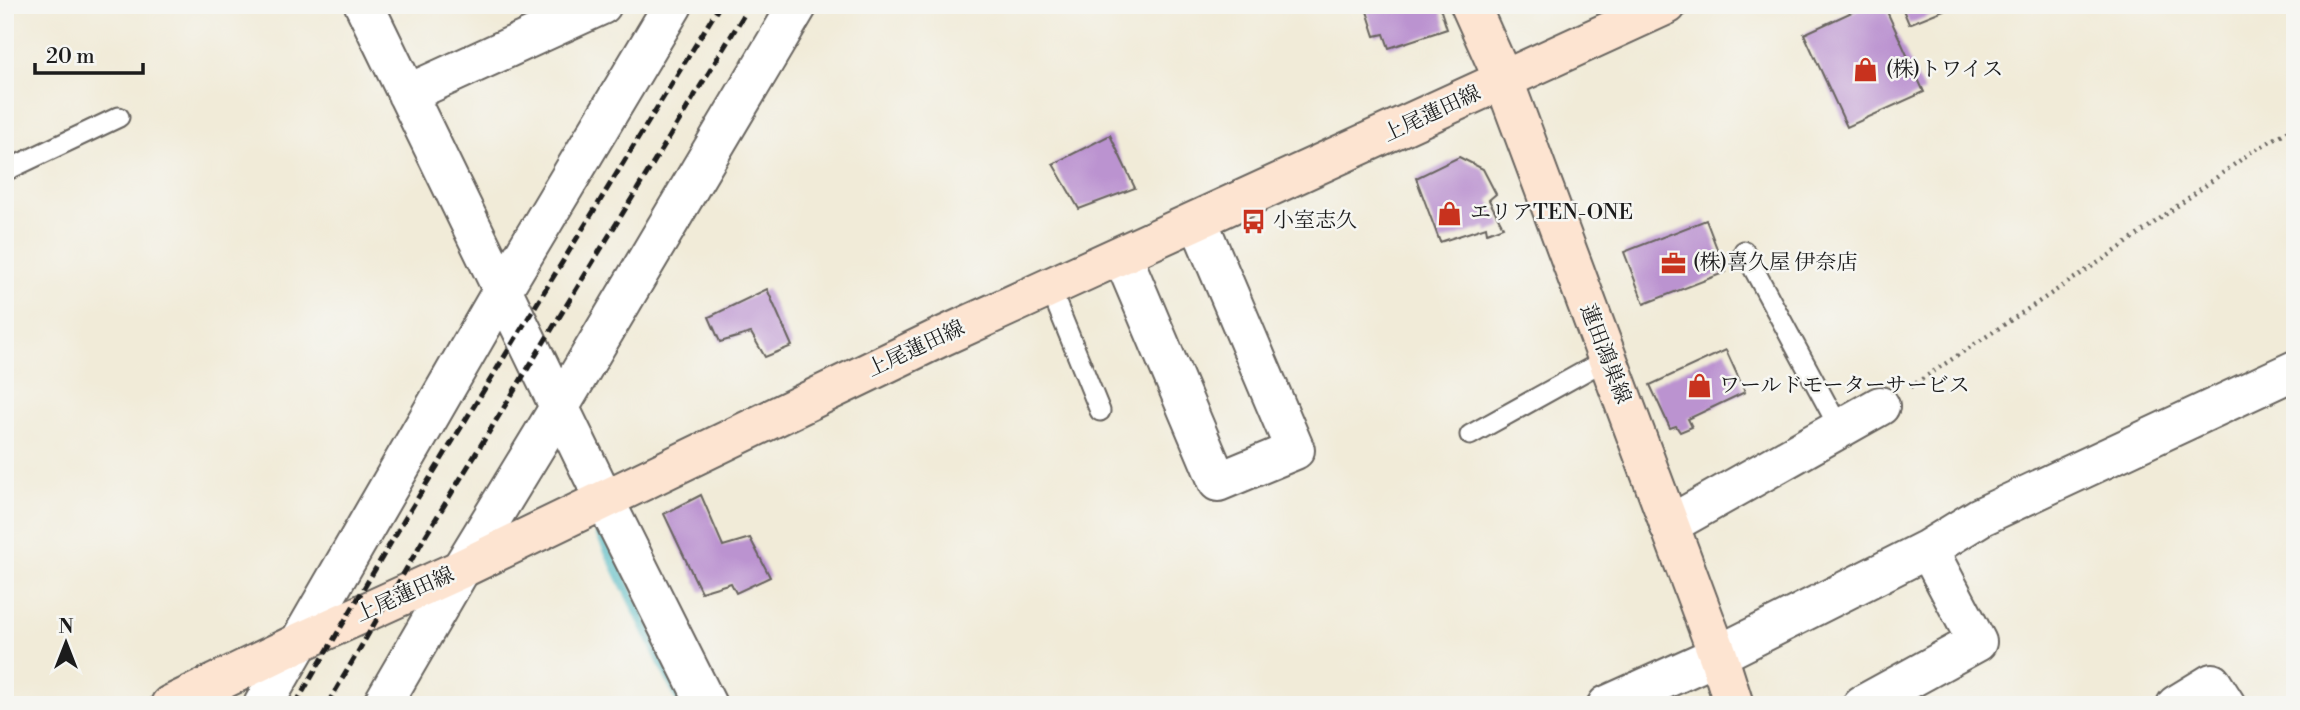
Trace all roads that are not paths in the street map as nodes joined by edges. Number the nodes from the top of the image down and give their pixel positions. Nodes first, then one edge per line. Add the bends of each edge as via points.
1 (364, 5) edge
2 (602, 5) edge
3 (673, 5) edge
4 (798, 5) edge
5 (1470, 5) edge
6 (1667, 5) edge
7 (1504, 81) junction
8 (407, 94) junction
9 (119, 117) dead end
10 (5, 171) edge
11 (1198, 221) junction
12 (1744, 251) dead end
13 (1122, 255) junction
14 (1051, 288) junction
15 (502, 291) junction
16 (1607, 359) junction
17 (2295, 370) edge
18 (1880, 406) road end
19 (559, 408) junction
20 (1100, 411) dead end
21 (1840, 429) junction
22 (1470, 435) dead end
23 (599, 502) junction
24 (1669, 525) junction
25 (1928, 549) junction
26 (461, 569) junction
27 (298, 643) junction
28 (1717, 655) junction
29 (170, 705) edge
30 (263, 705) edge
31 (382, 705) edge
32 (707, 705) edge
33 (1607, 705) edge
34 (1734, 705) edge
35 (1863, 705) edge
36 (2176, 705) edge
37 (2226, 705) edge

1 - 8 street
2 - 8 street
3 - 15 street
4 - 19 street
5 - 7 main road, 蓮田鴻巣線
6 - 7 main road, 上尾蓮田線
7 - 11 main road, 上尾蓮田線
7 - 16 main road, 蓮田鴻巣線
8 - 15 street
9 - 10 lane
11 - 13 main road, 上尾蓮田線
11 - 13 street via 1296,450 1218,482
12 - 21 lane
13 - 14 main road, 上尾蓮田線
14 - 20 lane
14 - 23 main road, 上尾蓮田線
15 - 19 street
15 - 27 street
16 - 22 lane
16 - 24 main road, 蓮田鴻巣線
17 - 25 street via 1980,517
18 - 21 street
19 - 23 street
19 - 26 street
21 - 24 street
23 - 26 main road, 上尾蓮田線
23 - 32 street
24 - 28 main road, 蓮田鴻巣線
25 - 28 street
25 - 35 street via 1977,642
26 - 27 main road, 上尾蓮田線
26 - 31 street
27 - 29 main road, 上尾蓮田線
27 - 30 street
28 - 33 street
28 - 34 main road, 蓮田鴻巣線
36 - 37 street via 2213,683

